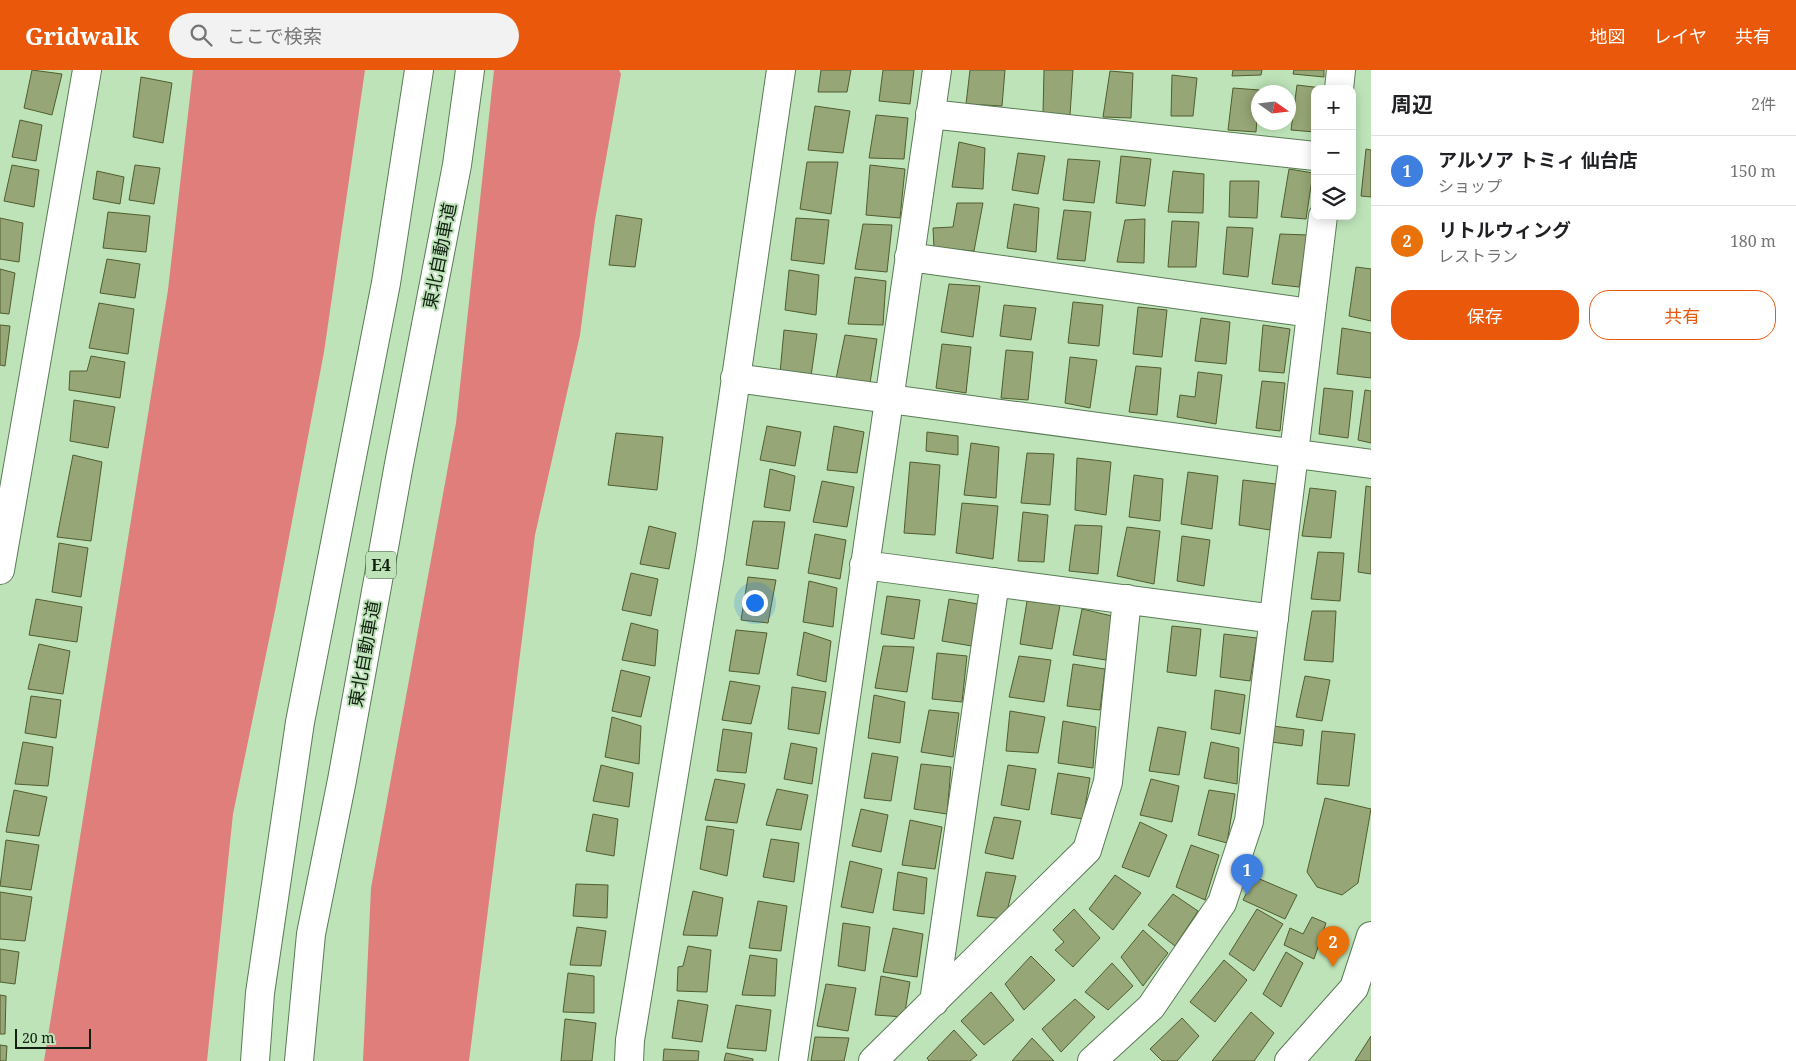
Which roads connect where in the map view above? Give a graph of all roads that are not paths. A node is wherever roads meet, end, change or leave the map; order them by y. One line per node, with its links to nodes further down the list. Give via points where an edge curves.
1 (87, 70): 18 (main road)
2 (420, 70): 24 (main road, via 386,283 300,722 260,993)
3 (470, 70): 25 (main road, 東北自動車道 / E4, via 457,165 311,934)
4 (781, 70): 13 (main road)
5 (937, 70): 8 (main road)
6 (1341, 70): 7 (main road)
7 (1339, 85)
8 (930, 114): 9 (main road); 11 (main road)
9 (1311, 156)
10 (1323, 220): 12 (main road)
11 (909, 257): 12 (main road); 14 (main road)
12 (1311, 313): 15 (main road)
13 (735, 378): 14 (main road); 26 (main road, via 710,556)
14 (888, 398): 15 (main road); 17 (main road)
15 (1294, 454): 16 (main road); 21 (main road)
16 (1371, 464)
17 (864, 565): 19 (main road); 27 (main road)
18 (0, 570)
19 (995, 582): 20 (main road); 23 (main road)
20 (1127, 599): 21 (main road); 23 (main road, via 1108,782 1087,850)
21 (1274, 619): 29 (main road, via 1249,821 1222,903 1151,1007)
22 (1371, 936): 30 (main road, via 1354,988)
23 (934, 1002): 28 (main road)
24 (255, 1061)
25 (299, 1061)
26 (629, 1061)
27 (793, 1061)
28 (873, 1061)
29 (1092, 1061)
30 (1290, 1061)

